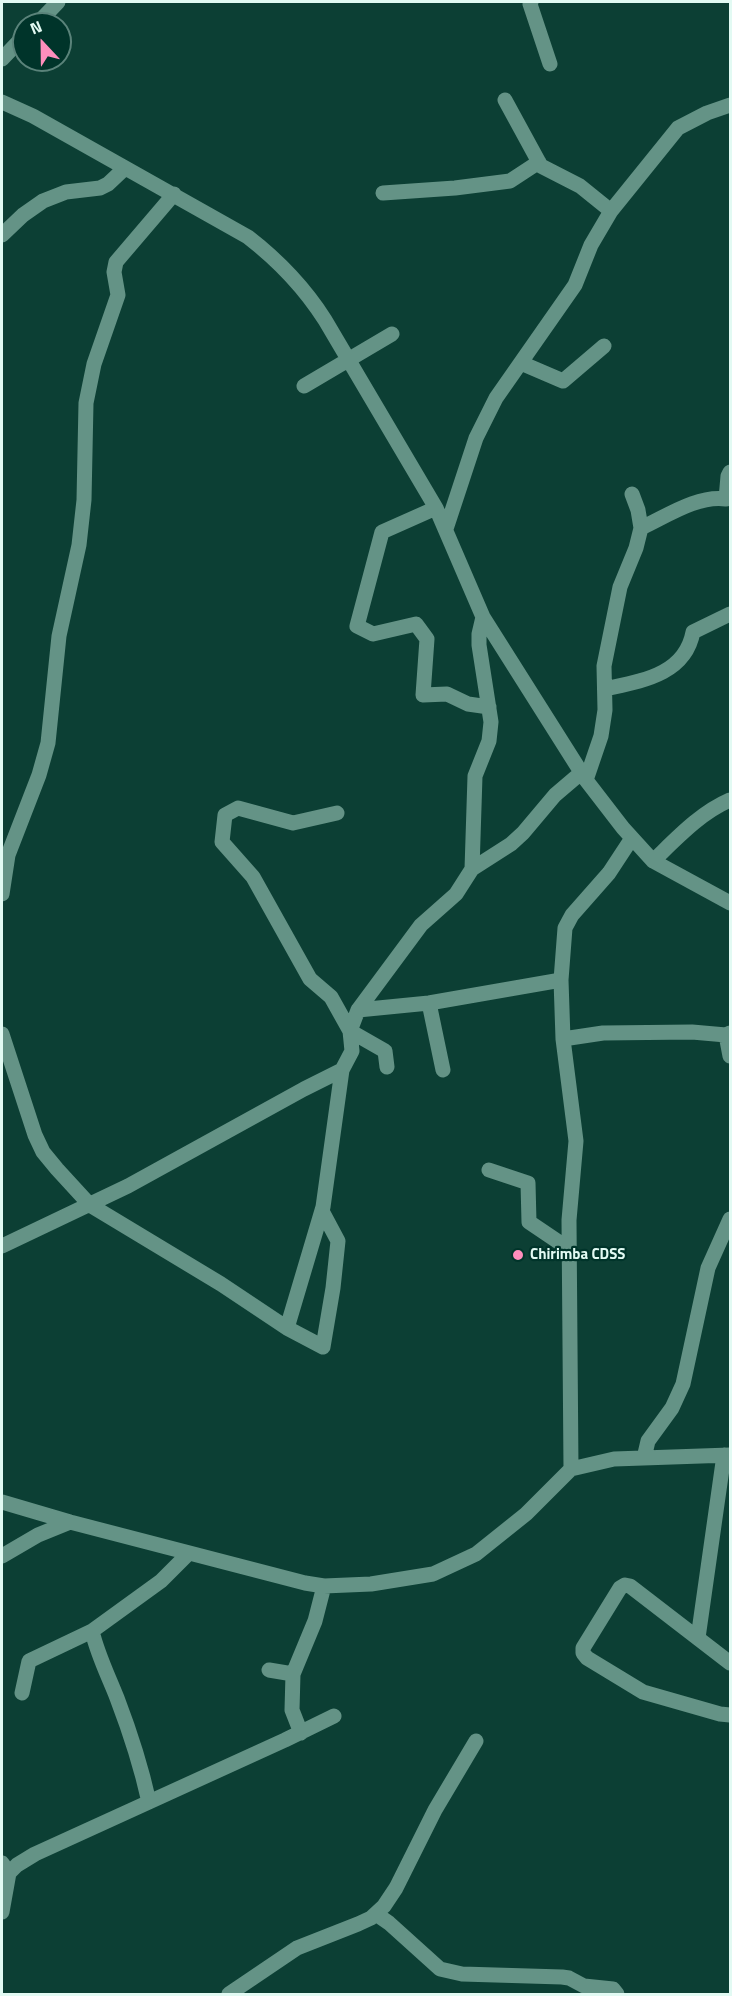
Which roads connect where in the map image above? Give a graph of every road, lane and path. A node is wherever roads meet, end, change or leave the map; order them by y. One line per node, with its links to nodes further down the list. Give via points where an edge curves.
1 (529, 2): 2 (street)
2 (550, 64)
3 (505, 100): 6 (street)
4 (2, 102): 7 (street)
5 (730, 105): 10 (street, via 678,128)
6 (539, 162): 9 (street, via 510,181); 10 (street, via 580,186)
7 (125, 168): 8 (street); 11 (street, via 100,188 66,192 43,201)
8 (174, 194): 14 (street, via 271,254 311,298); 33 (street, via 117,262 114,272 118,296 94,364 86,403 79,545 59,636 48,743 8,855)
9 (384, 194)
10 (611, 211): 15 (street, via 574,285)
11 (2, 235)
12 (392, 334): 14 (street)
13 (604, 346): 15 (street, via 563,381)
14 (348, 361): 16 (street); 20 (street)
15 (521, 363): 22 (street, via 496,398 476,438)
16 (304, 386)
17 (730, 472): 19 (street)
18 (632, 494): 21 (street)
19 (728, 505): 21 (street, via 720,498 696,502)
20 (436, 508): 22 (street); 26 (street, via 382,532 357,626 373,634 416,624 427,639 423,695 447,694 468,704)
21 (641, 528): 25 (street, via 620,587 604,666)
22 (446, 529): 24 (street)
23 (730, 614): 25 (street, via 693,632 691,644 674,666 655,677)
24 (483, 617): 26 (street, via 478,634); 27 (street)
25 (605, 689): 27 (street, via 601,736)
26 (489, 707): 32 (street, via 489,741 475,776)
27 (584, 776): 30 (street); 32 (street, via 555,795 517,839)
28 (730, 800): 31 (street, via 691,825)
29 (337, 813): 38 (street, via 293,823 238,808 225,815 222,842 254,877 310,979 331,997)
30 (632, 838): 31 (street); 35 (street, via 600,885 567,922)
31 (653, 861): 34 (street)
32 (472, 869): 37 (street, via 456,894 421,925)
33 (2, 894)
34 (730, 903)
35 (561, 980): 36 (street); 41 (street)
36 (429, 1003): 37 (street); 45 (street)
37 (358, 1011): 38 (street)
38 (350, 1031): 43 (street, via 385,1051); 44 (street, via 352,1051)
39 (728, 1034): 41 (street, via 603,1033); 42 (street)
40 (2, 1038): 47 (street, via 43,1152)
41 (563, 1039): 51 (street, via 576,1141)
42 (730, 1056)
43 (387, 1067)
44 (342, 1070): 47 (street); 48 (street)
45 (443, 1070)
46 (489, 1170): 51 (street, via 528,1183 529,1222)
47 (90, 1205): 50 (street); 52 (street)
48 (322, 1211): 52 (street); 52 (street, via 338,1240 323,1347)
49 (730, 1219): 54 (street, via 708,1268 683,1384 672,1408 648,1441)
50 (2, 1246)
51 (569, 1249): 55 (street)
52 (286, 1328)
53 (728, 1455): 54 (street); 62 (street)
54 (644, 1458): 55 (street)
55 (571, 1469): 60 (street, via 526,1514 476,1554 433,1574 371,1584)
56 (2, 1502): 57 (street)
57 (70, 1522): 58 (street); 59 (street, via 38,1535)
58 (189, 1553): 60 (street); 61 (street, via 161,1581)
59 (7, 1558)
60 (324, 1586): 65 (street, via 315,1621)
61 (92, 1631): 66 (street, via 29,1661); 71 (street, via 140,1763)
62 (698, 1638): 63 (street); 67 (street, via 625,1585 583,1653 643,1692)
63 (730, 1663)
64 (269, 1670): 65 (street)
65 (292, 1674): 69 (street, via 292,1710)
66 (22, 1693)
67 (730, 1715)
68 (334, 1716): 69 (street)
69 (301, 1732): 71 (street)
70 (476, 1741): 74 (street, via 435,1810 396,1888)
71 (149, 1802): 72 (street)
72 (5, 1868): 73 (street)
73 (2, 1912)
74 (376, 1914): 75 (street, via 297,1948); 76 (street, via 440,1969 462,1974 569,1978 584,1986 614,1989)
75 (229, 1995)
76 (617, 1995)

